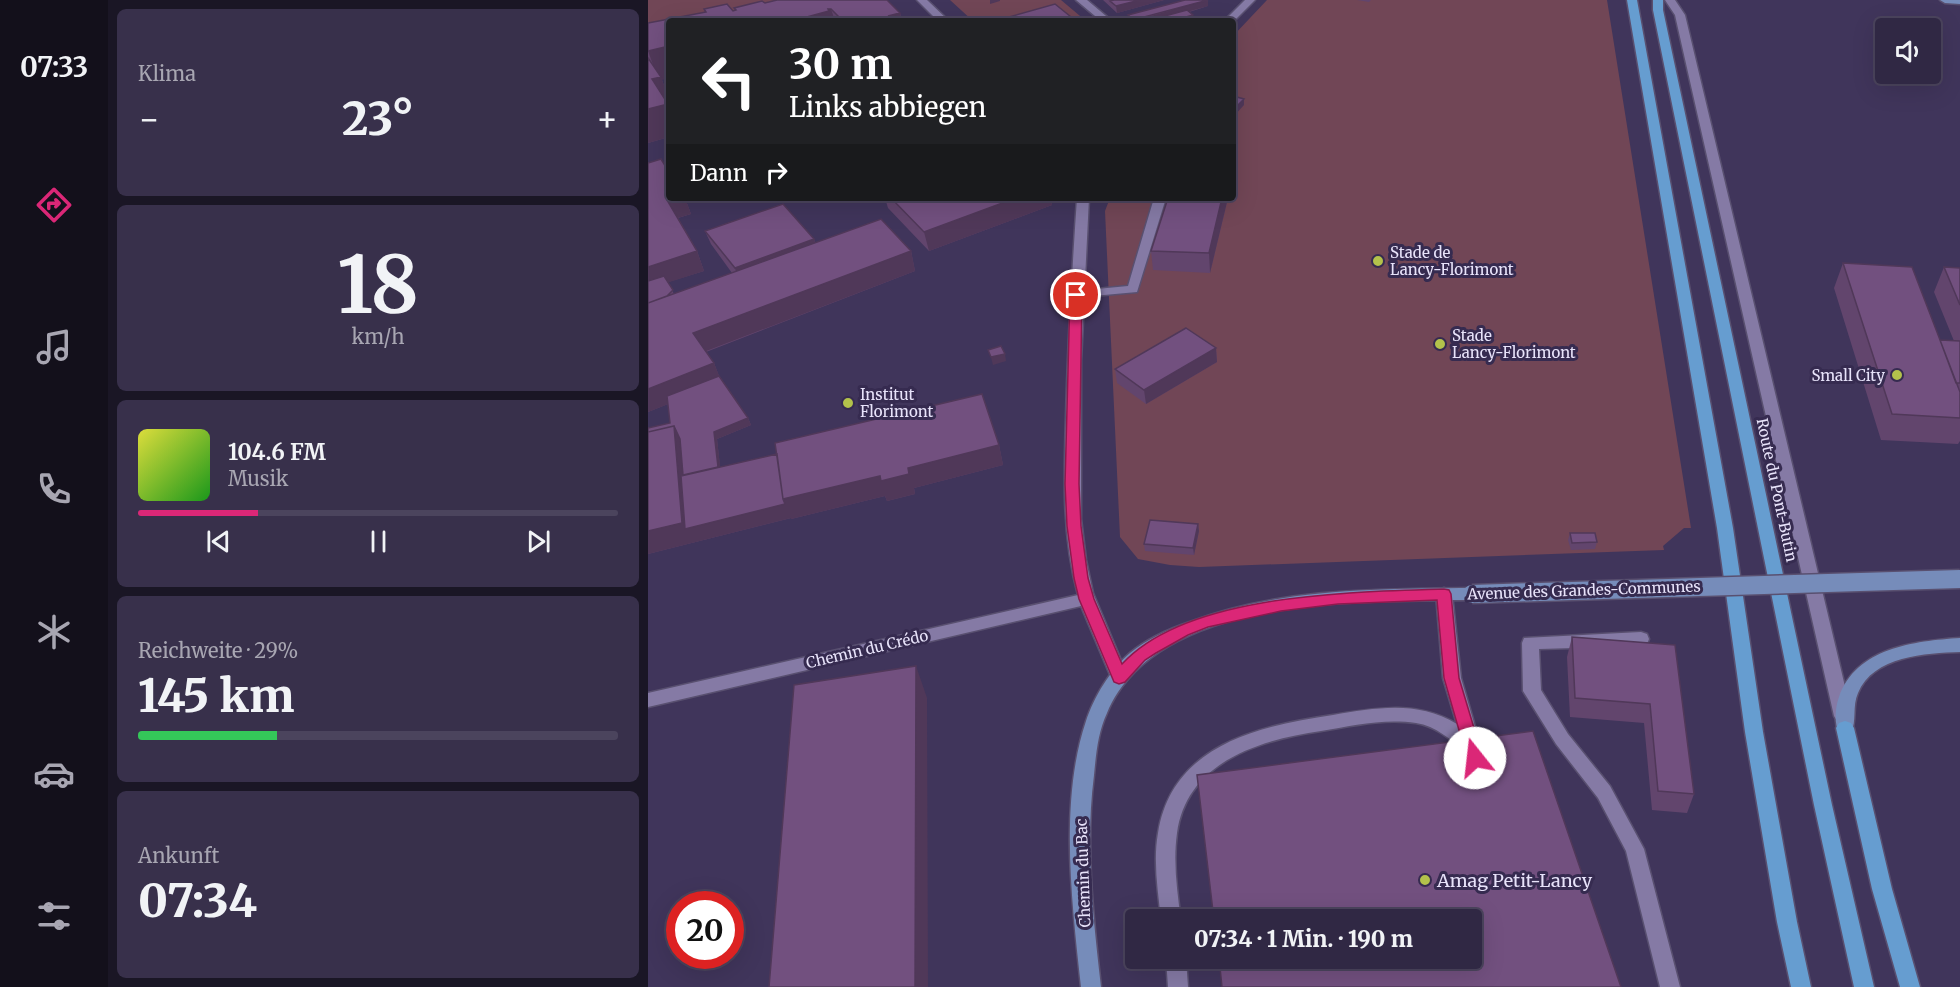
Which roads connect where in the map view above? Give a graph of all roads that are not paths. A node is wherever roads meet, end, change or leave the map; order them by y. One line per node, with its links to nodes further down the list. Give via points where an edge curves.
1 (922, 0): 9 (street)
2 (1081, 0): 10 (street)
3 (1250, 0): 11 (street)
4 (1632, 0): 28 (main road)
5 (1658, 0): 29 (main road, Route du Pont-Butin, via 1781,607)
6 (1670, 0): 22 (street, Route du Pont-Butin, via 1680,15)
7 (1945, 0): 8 (street)
8 (1960, 1)
9 (941, 18)
10 (1103, 18)
11 (1232, 18)
12 (1083, 201): 14 (street)
13 (1159, 201): 14 (street, via 1133,289)
14 (1076, 295): 17 (street, via 1072,484 1074,526)
15 (1960, 579): 16 (street, Avenue des Grandes-Communes, bridge)
16 (1444, 594): 20 (street, Avenue des Grandes-Communes, via 1319,600 1207,622 1182,630 1154,646); 23 (street, via 1452,678 1475,756 1438,722 1404,714 1280,729 1229,748 1194,777 1174,806 1166,857)
17 (1087, 599): 20 (street); 21 (street, Chemin du Crédo)
18 (1641, 639): 27 (street, via 1530,643 1532,691 1562,739 1604,792 1635,849)
19 (1960, 645): 22 (street, via 1893,655 1872,665 1854,681 1845,704)
20 (1119, 677): 25 (street, Chemin du Bac, via 1093,728 1081,796 1080,881)
21 (648, 700)
22 (1845, 728): 30 (main road, via 1882,889)
23 (1171, 909)
24 (1177, 969): 26 (street)
25 (1091, 987)
26 (1178, 987)
27 (1670, 987)
28 (1801, 987)
29 (1864, 987)
30 (1910, 987)

